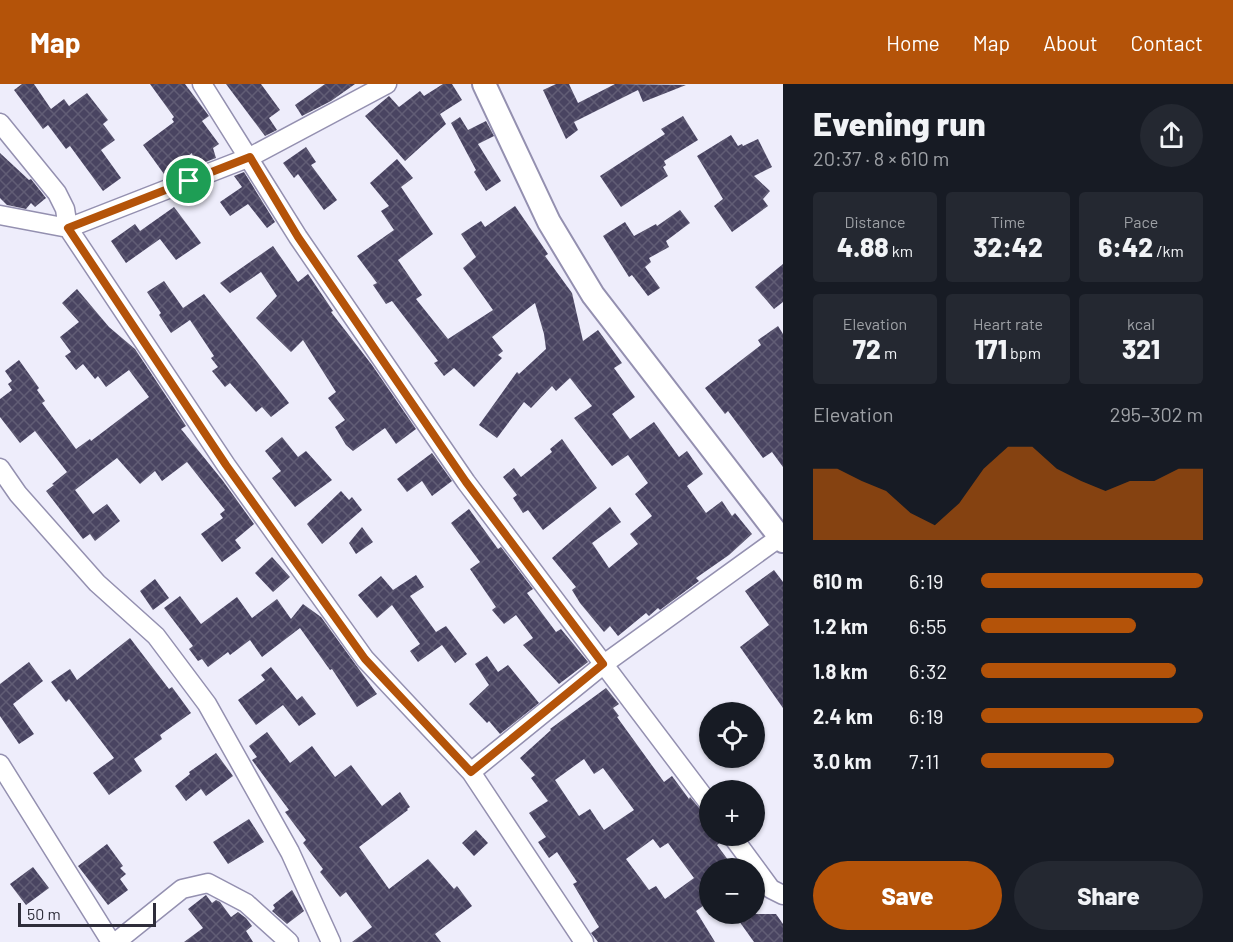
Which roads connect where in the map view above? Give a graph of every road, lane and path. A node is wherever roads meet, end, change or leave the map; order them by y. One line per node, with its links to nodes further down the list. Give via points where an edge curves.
1 (202, 84): 5 (street)
2 (389, 84): 5 (street)
3 (484, 84): 9 (main road, via 549,222 593,295)
4 (0, 123): 7 (street, via 57,193)
5 (250, 157): 7 (street); 10 (street, via 298,237 466,482)
6 (0, 215): 7 (street)
7 (68, 228): 12 (street, via 226,465 365,659)
8 (0, 468): 19 (street, via 18,494 97,583 156,636 207,704 290,852)
9 (782, 539): 10 (street)
10 (603, 664): 12 (street); 13 (street)
11 (0, 764): 16 (street)
12 (471, 772): 20 (street)
13 (699, 791)
14 (739, 846): 15 (street, via 771,889)
15 (783, 895)
16 (111, 942)
17 (116, 942): 18 (street, via 182,890 208,883 246,903)
18 (289, 942)
19 (331, 942)
20 (584, 942)

